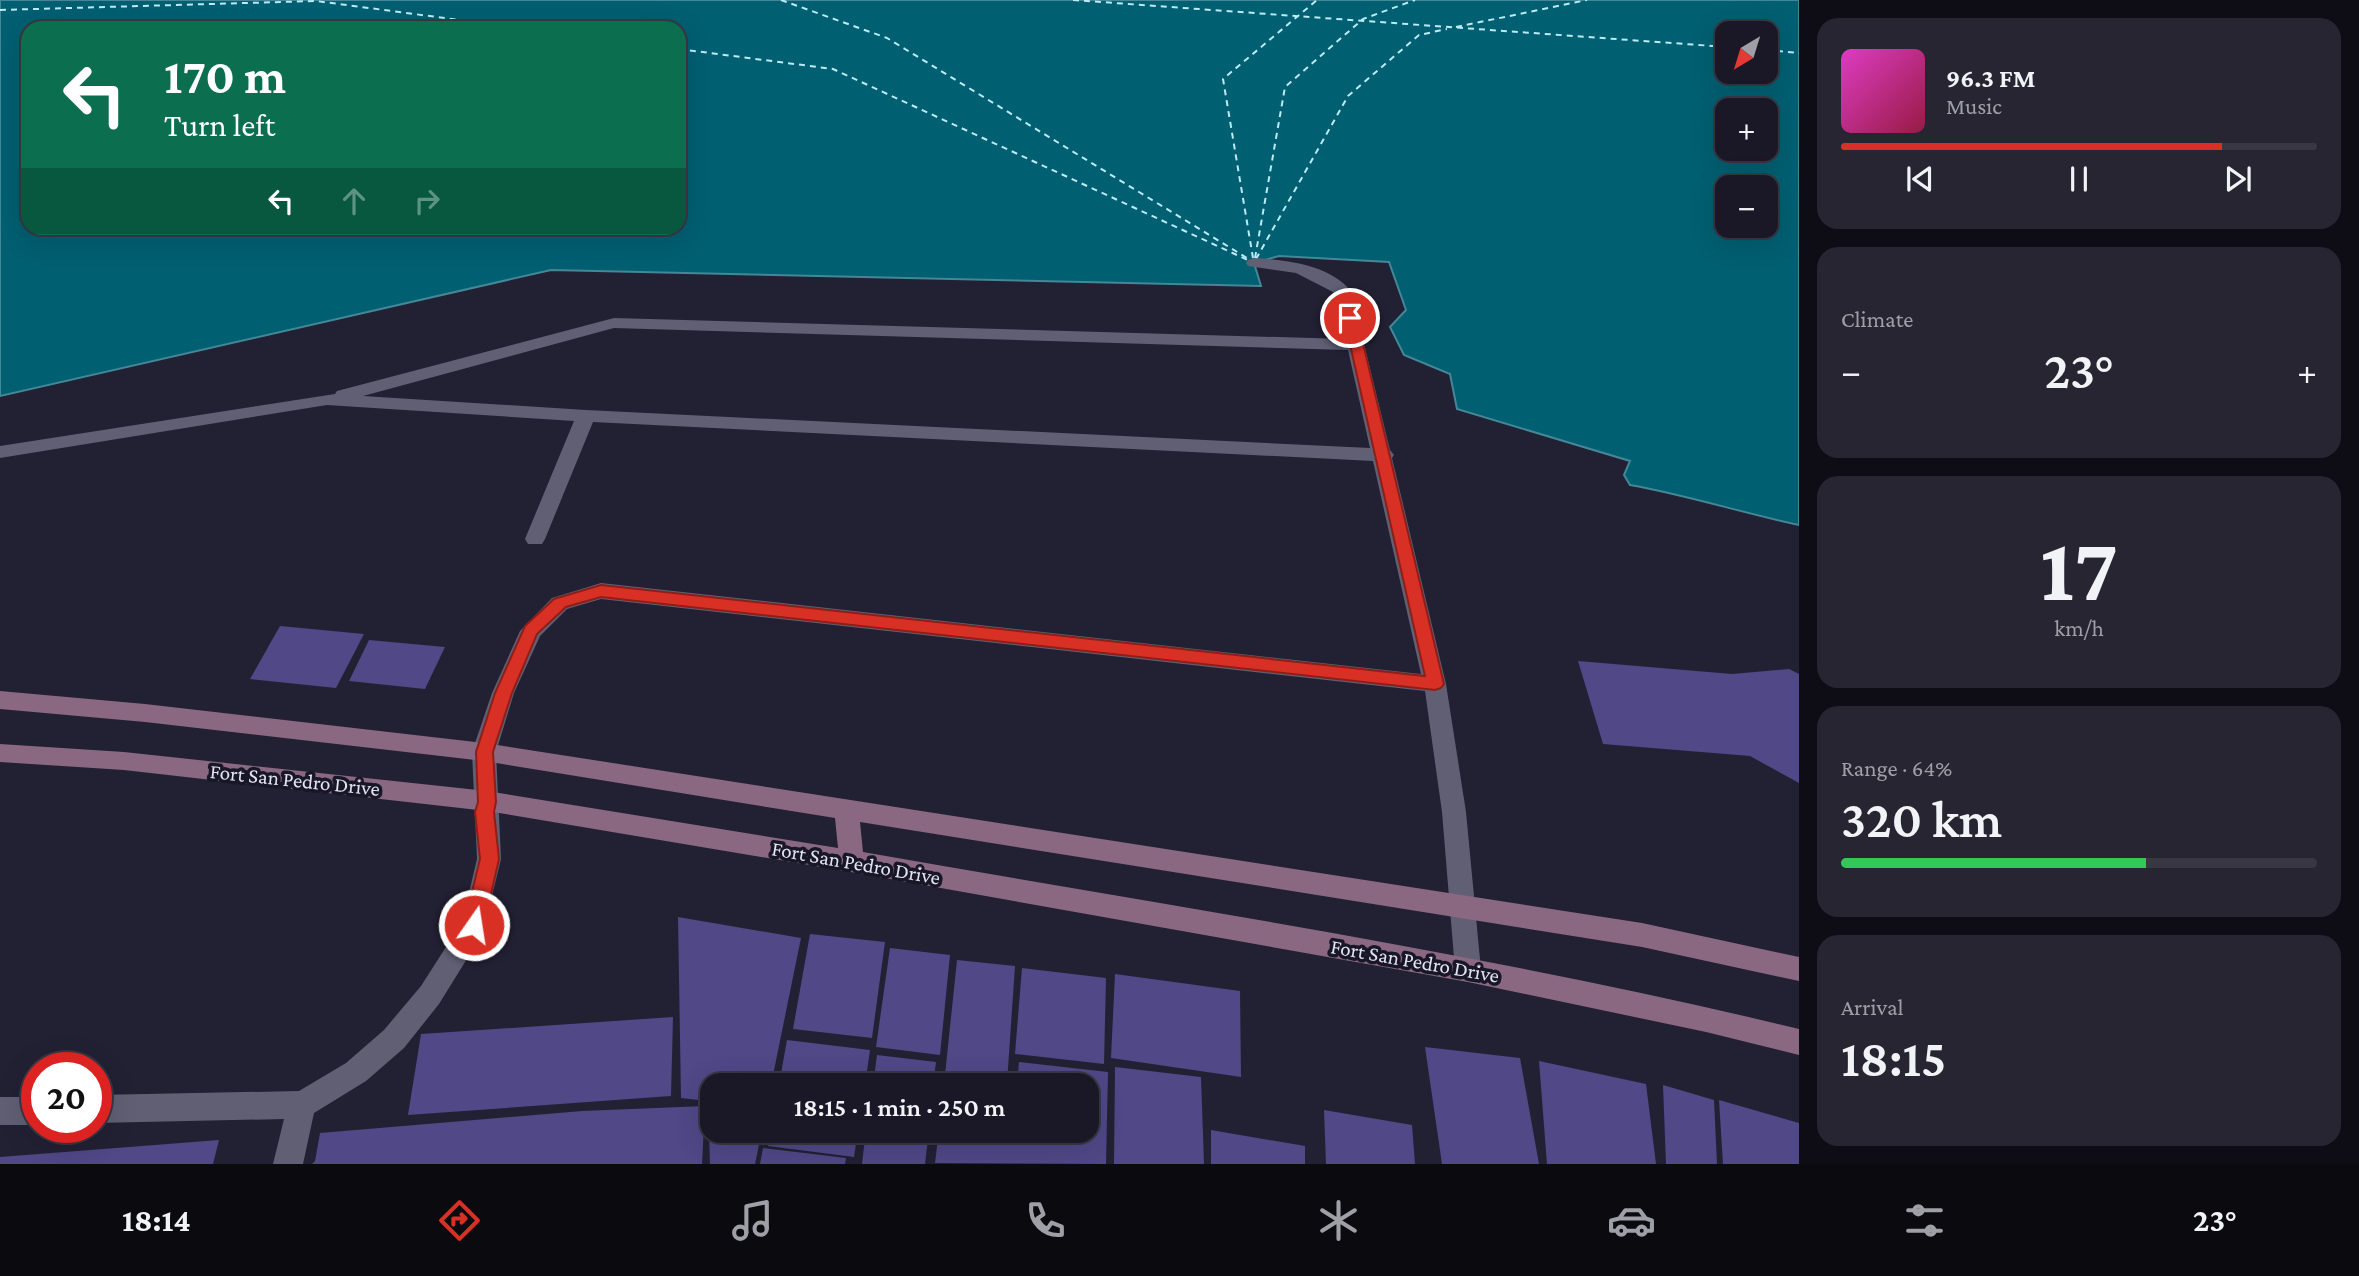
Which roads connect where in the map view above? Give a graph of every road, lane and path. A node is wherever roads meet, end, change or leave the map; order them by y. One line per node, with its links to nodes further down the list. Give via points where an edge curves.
1 (1254, 262): 2 (lane, via 1318,272 1343,291)
2 (1357, 345): 3 (lane, via 614,323); 6 (lane)
3 (327, 400): 4 (lane); 5 (lane)
4 (586, 416): 6 (lane); 7 (lane)
5 (0, 452)
6 (1384, 455): 8 (lane)
7 (535, 539)
8 (1435, 684): 10 (lane, via 601,591 560,603 531,631 503,693); 15 (lane)
9 (0, 700): 10 (main road)
10 (484, 752): 12 (lane); 13 (main road)
11 (0, 753): 12 (main road, Fort San Pedro Drive, via 124,761)
12 (487, 802): 14 (main road, Fort San Pedro Drive); 19 (lane, via 489,859 474,925 430,995 394,1039 356,1072)
13 (847, 809): 14 (main road); 15 (main road)
14 (851, 861): 16 (main road, Fort San Pedro Drive)
15 (1464, 906): 16 (lane); 17 (main road, via 1642,936)
16 (1468, 970): 18 (main road, Fort San Pedro Drive)
17 (1799, 970)
18 (1799, 1042)
19 (302, 1105): 20 (lane); 23 (lane)
20 (112, 1109)
21 (0, 1111): 22 (lane)
22 (21, 1111)
23 (288, 1164)

